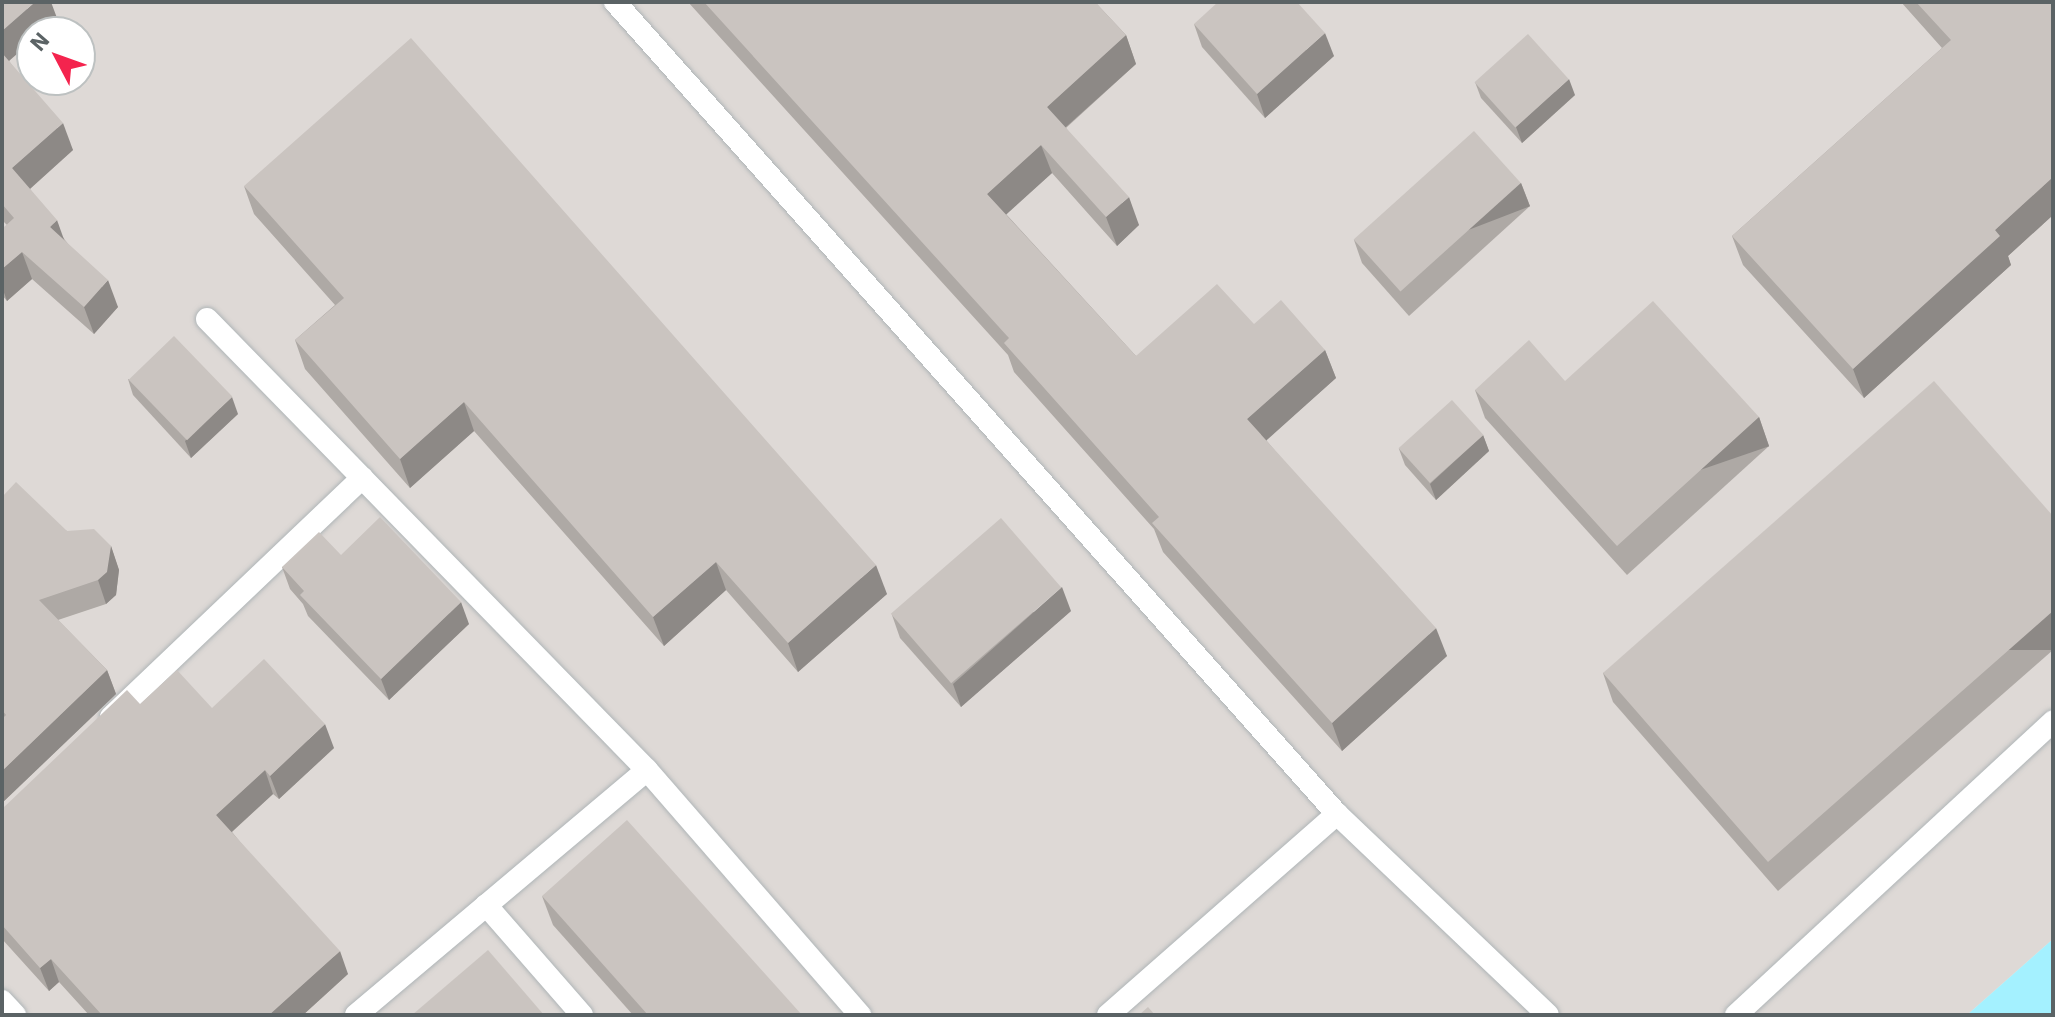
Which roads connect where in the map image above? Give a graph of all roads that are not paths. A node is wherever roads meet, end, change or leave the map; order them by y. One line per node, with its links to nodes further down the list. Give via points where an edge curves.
1 (615, 2): 7 (lane)
2 (207, 319): 3 (lane)
3 (362, 478): 5 (lane); 6 (lane)
4 (2053, 721): 16 (lane)
5 (92, 736)
6 (647, 770): 8 (lane); 13 (lane)
7 (1337, 814): 14 (lane); 15 (lane)
8 (486, 905): 11 (lane); 12 (lane)
9 (2, 1001): 10 (lane)
10 (15, 1015)
11 (356, 1015)
12 (582, 1015)
13 (860, 1015)
14 (1108, 1015)
15 (1548, 1015)
16 (1736, 1015)

